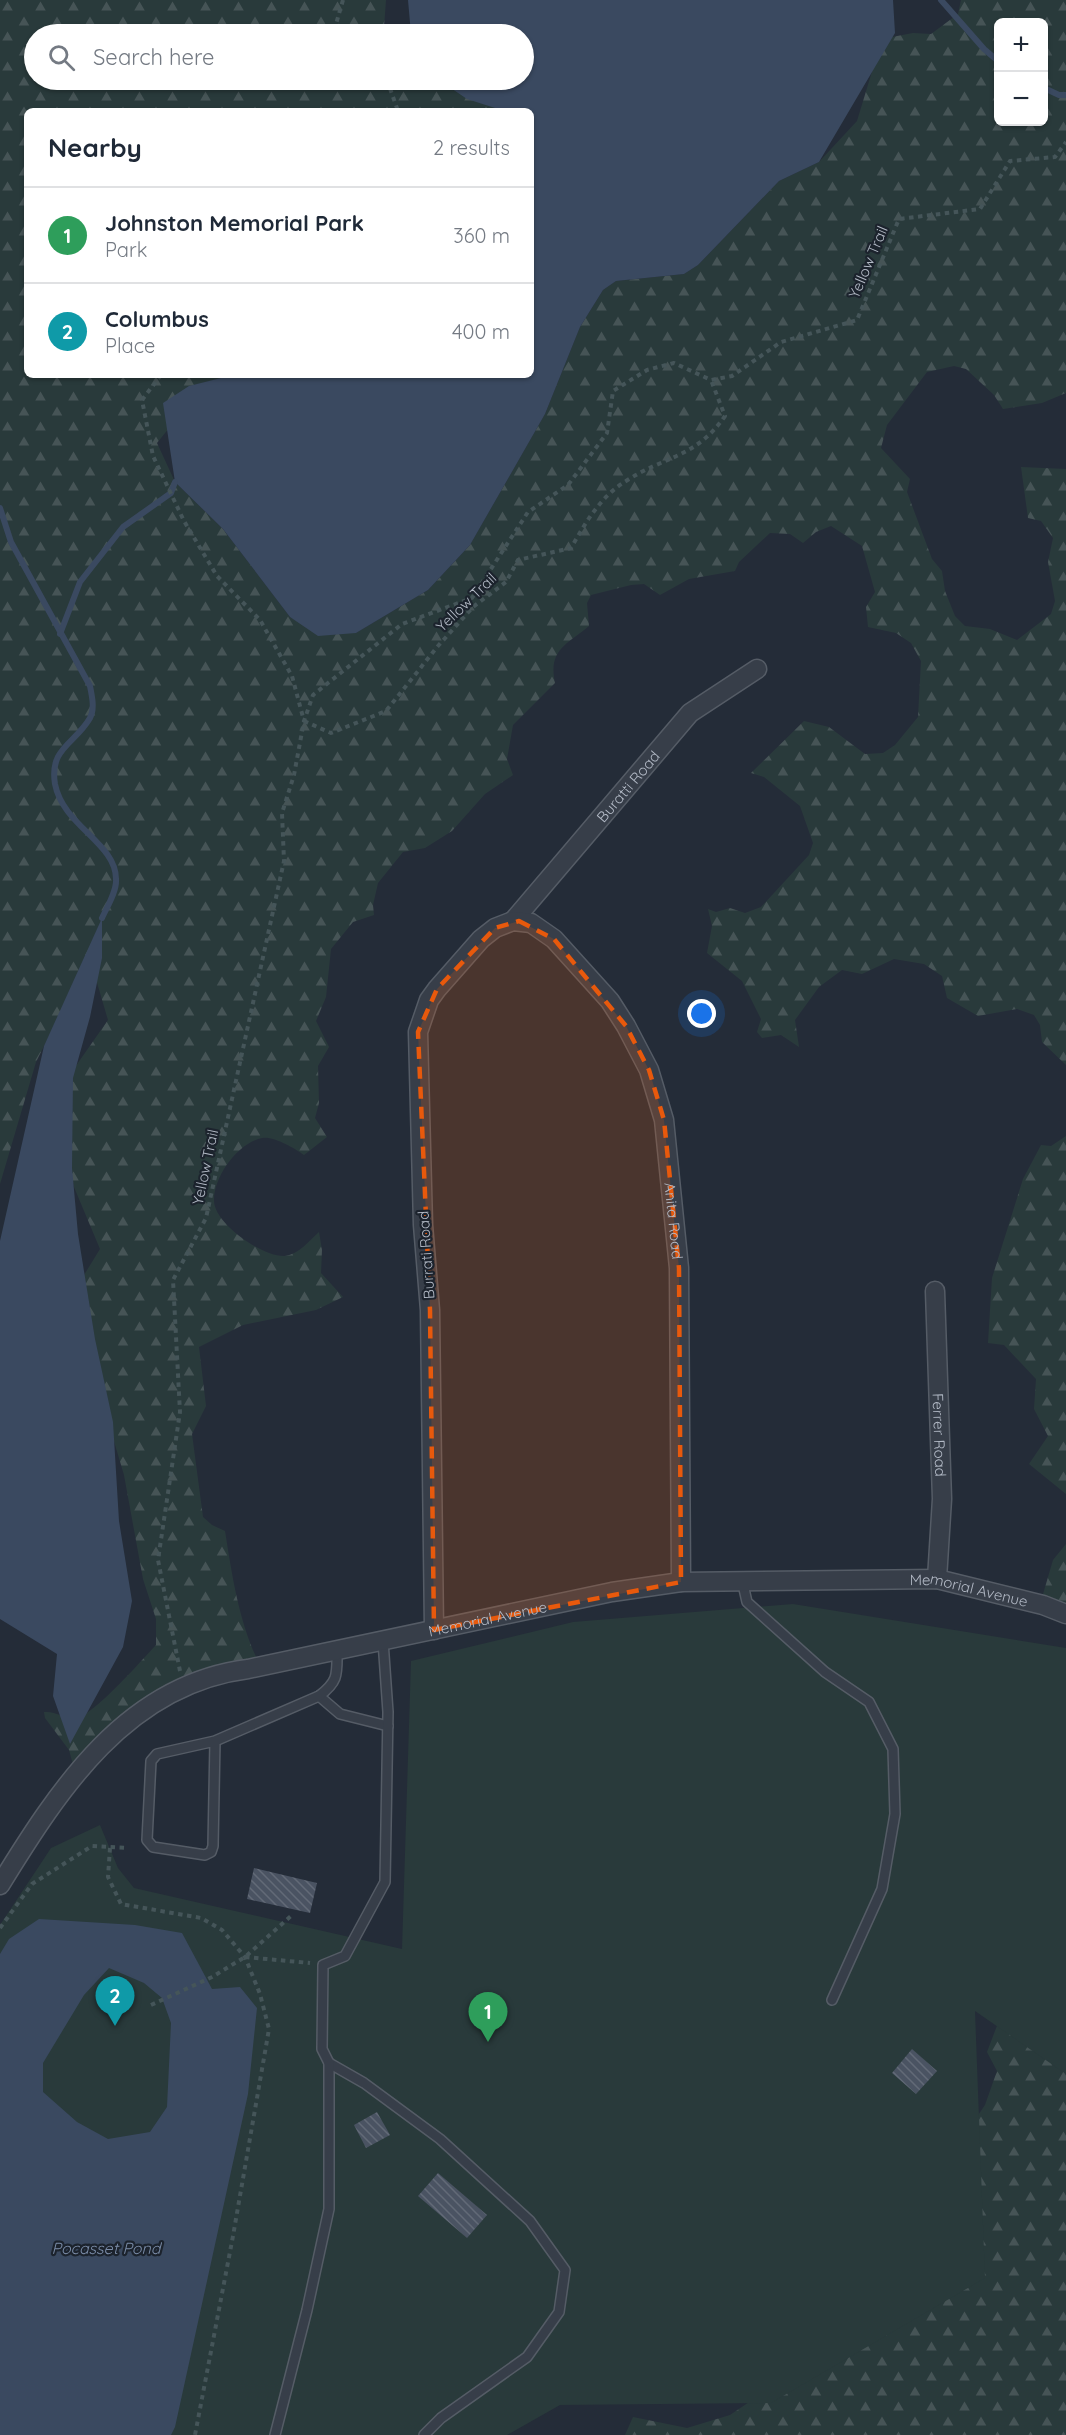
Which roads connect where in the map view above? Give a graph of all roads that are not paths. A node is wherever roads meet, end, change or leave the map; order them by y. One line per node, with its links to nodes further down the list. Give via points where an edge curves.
1 (758, 669): 2 (street, Buratti Road, via 690,713)
2 (513, 921): 6 (street, Anita Road, via 531,924 555,939 610,1001 649,1070 664,1120 680,1268); 8 (street, Burrati Road, via 482,939 437,989 418,1032 423,1225 430,1310)
3 (935, 1291): 4 (street, Ferrer Road, via 942,1499)
4 (937, 1579): 5 (street, Memorial Avenue); 7 (street, Memorial Avenue)
5 (742, 1580): 6 (street, Memorial Avenue); 15 (lane, via 747,1602 825,1672 869,1702 893,1749 895,1814 882,1889)
6 (681, 1582): 8 (street, Memorial Avenue, via 612,1592)
7 (1066, 1614)
8 (434, 1630): 9 (street, Memorial Avenue)
9 (383, 1641): 10 (street, Memorial Avenue); 12 (lane)
10 (337, 1650): 11 (lane, via 337,1677); 14 (street, Memorial Avenue, via 225,1672 184,1687 138,1712 70,1781)
11 (319, 1696): 12 (lane, via 340,1714); 13 (lane)
12 (388, 1726): 16 (lane, via 385,1882 345,1956 323,1965 322,2049)
13 (215, 1740): 13 (lane, via 157,1754 151,1761 147,1840 153,1847 205,1855 211,1852)
14 (0, 1885)
15 (832, 2000)
16 (329, 2063): 17 (lane, via 329,2209); 18 (lane, via 364,2083 440,2139 530,2221 565,2270 559,2312 527,2357 441,2418)
17 (275, 2435)
18 (424, 2435)

